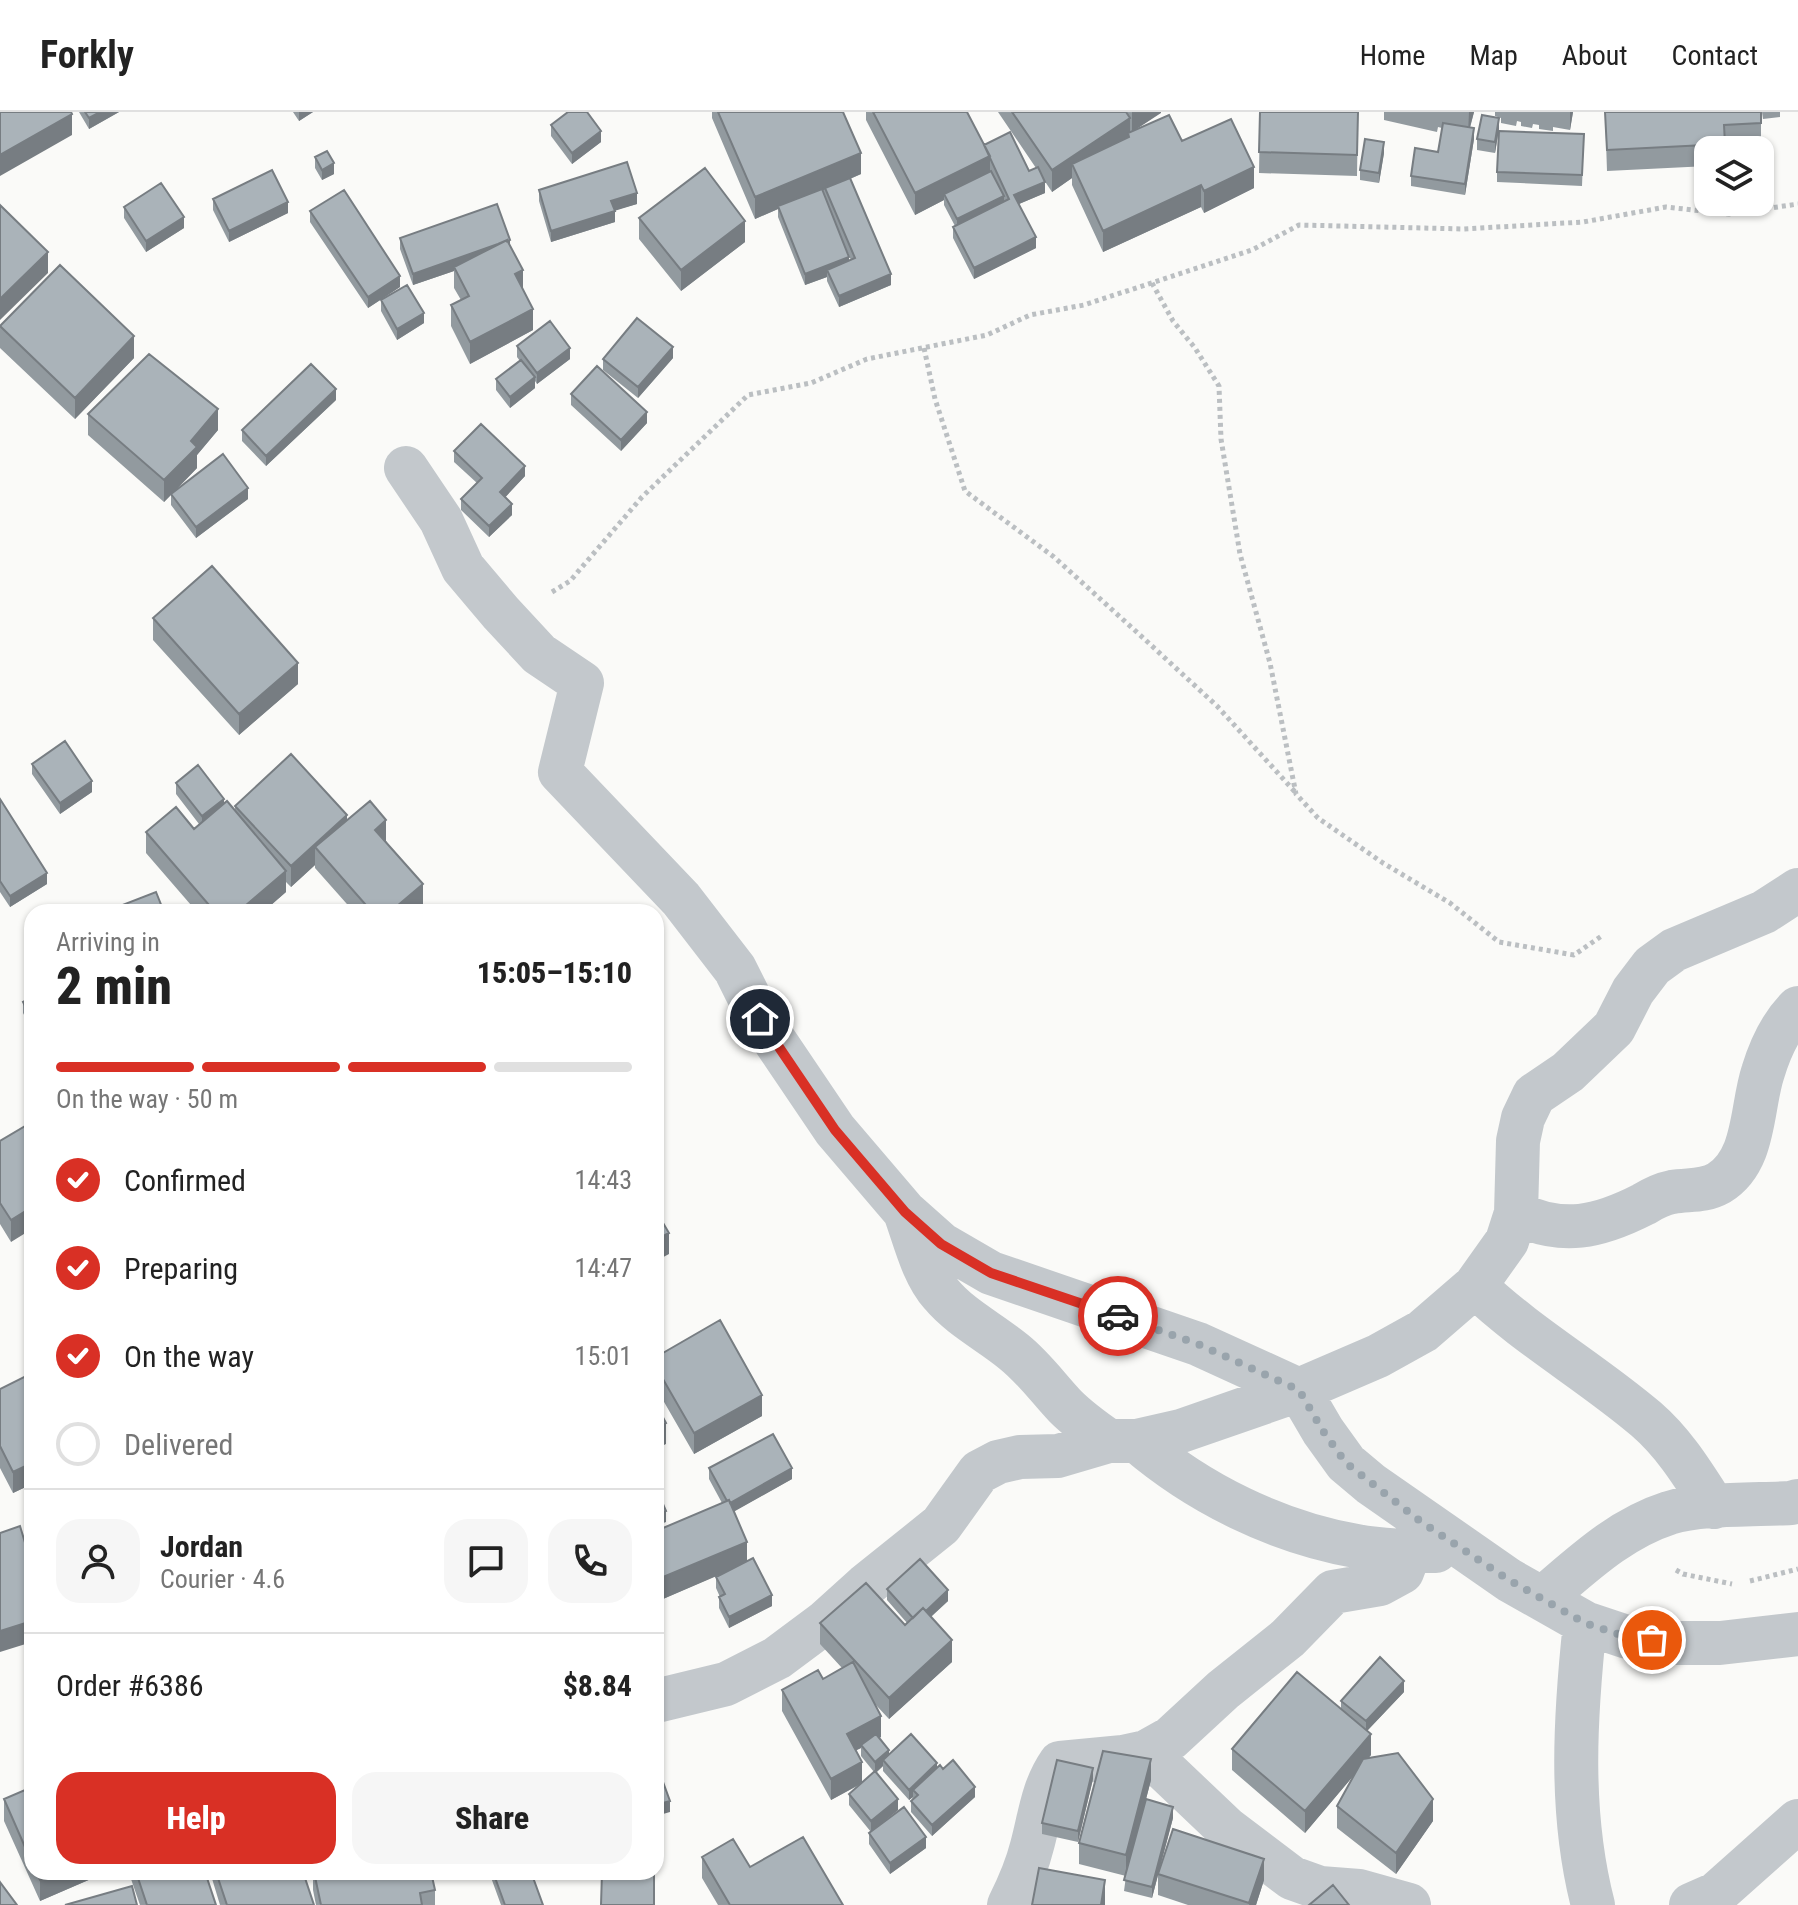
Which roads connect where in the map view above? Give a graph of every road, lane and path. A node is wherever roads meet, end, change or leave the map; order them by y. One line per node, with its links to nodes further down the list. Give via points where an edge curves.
1 (1798, 204): 2 (path, via 1729,214 1666,207 1583,222 1464,229 1299,225 1252,250)
2 (1152, 283): 3 (path, via 1084,305 1030,315 987,335); 6 (path, via 1219,386 1221,439 1240,554 1270,663)
3 (924, 348): 5 (path, via 867,359 811,383 748,395 642,497 570,581 540,598); 6 (path, via 965,491 1054,557 1140,635 1217,706)
4 (406, 468): 5 (street, via 441,520 463,568)
5 (515, 629): 10 (street, via 539,654 582,683 560,772 681,899 735,969 760,1019 835,1130)
6 (1296, 794): 8 (path, via 1318,818 1450,903 1499,942 1574,955)
7 (1798, 890): 11 (street, via 1764,912 1674,950 1652,966 1614,1028 1568,1072 1534,1095 1518,1141)
8 (1612, 929)
9 (1798, 1008): 11 (street, via 1786,1020 1762,1073 1746,1146 1722,1181 1704,1190 1670,1192 1587,1226 1558,1228)
10 (905, 1212): 13 (street, via 941,1244 991,1273 1198,1344); 14 (street, via 939,1293 1022,1358 1085,1425)
11 (1516, 1213): 12 (street, via 1507,1241)
12 (1475, 1286): 13 (street, via 1423,1331); 16 (street, via 1504,1314 1647,1420 1688,1465)
13 (1299, 1390): 14 (street, via 1181,1431); 19 (street, via 1346,1463)
14 (1123, 1441): 18 (street, via 1245,1511 1304,1534 1358,1547); 24 (street, via 1058,1456 1020,1457 979,1472 941,1525 777,1658 726,1684)
15 (1798, 1501): 16 (street)
16 (1714, 1507): 17 (street, via 1672,1512)
17 (1633, 1528): 20 (path, via 1665,1564 1683,1574 1730,1584); 21 (street)
18 (1410, 1551): 19 (street); 25 (street, via 1402,1572 1380,1584 1333,1592 1288,1638 1171,1738)
19 (1467, 1552): 21 (street)
20 (1798, 1569)
21 (1543, 1598): 22 (street)
22 (1585, 1623): 23 (street, via 1627,1637 1676,1643); 29 (street, via 1576,1707 1577,1787 1583,1866)
23 (1798, 1634)
24 (664, 1699)
25 (1146, 1752): 27 (street, via 1060,1763 1046,1790 1032,1848); 28 (street, via 1226,1828 1292,1878)
26 (1798, 1821): 30 (street, via 1716,1894)
27 (1009, 1905)
28 (1409, 1905)
29 (1593, 1905)
30 (1691, 1905)

